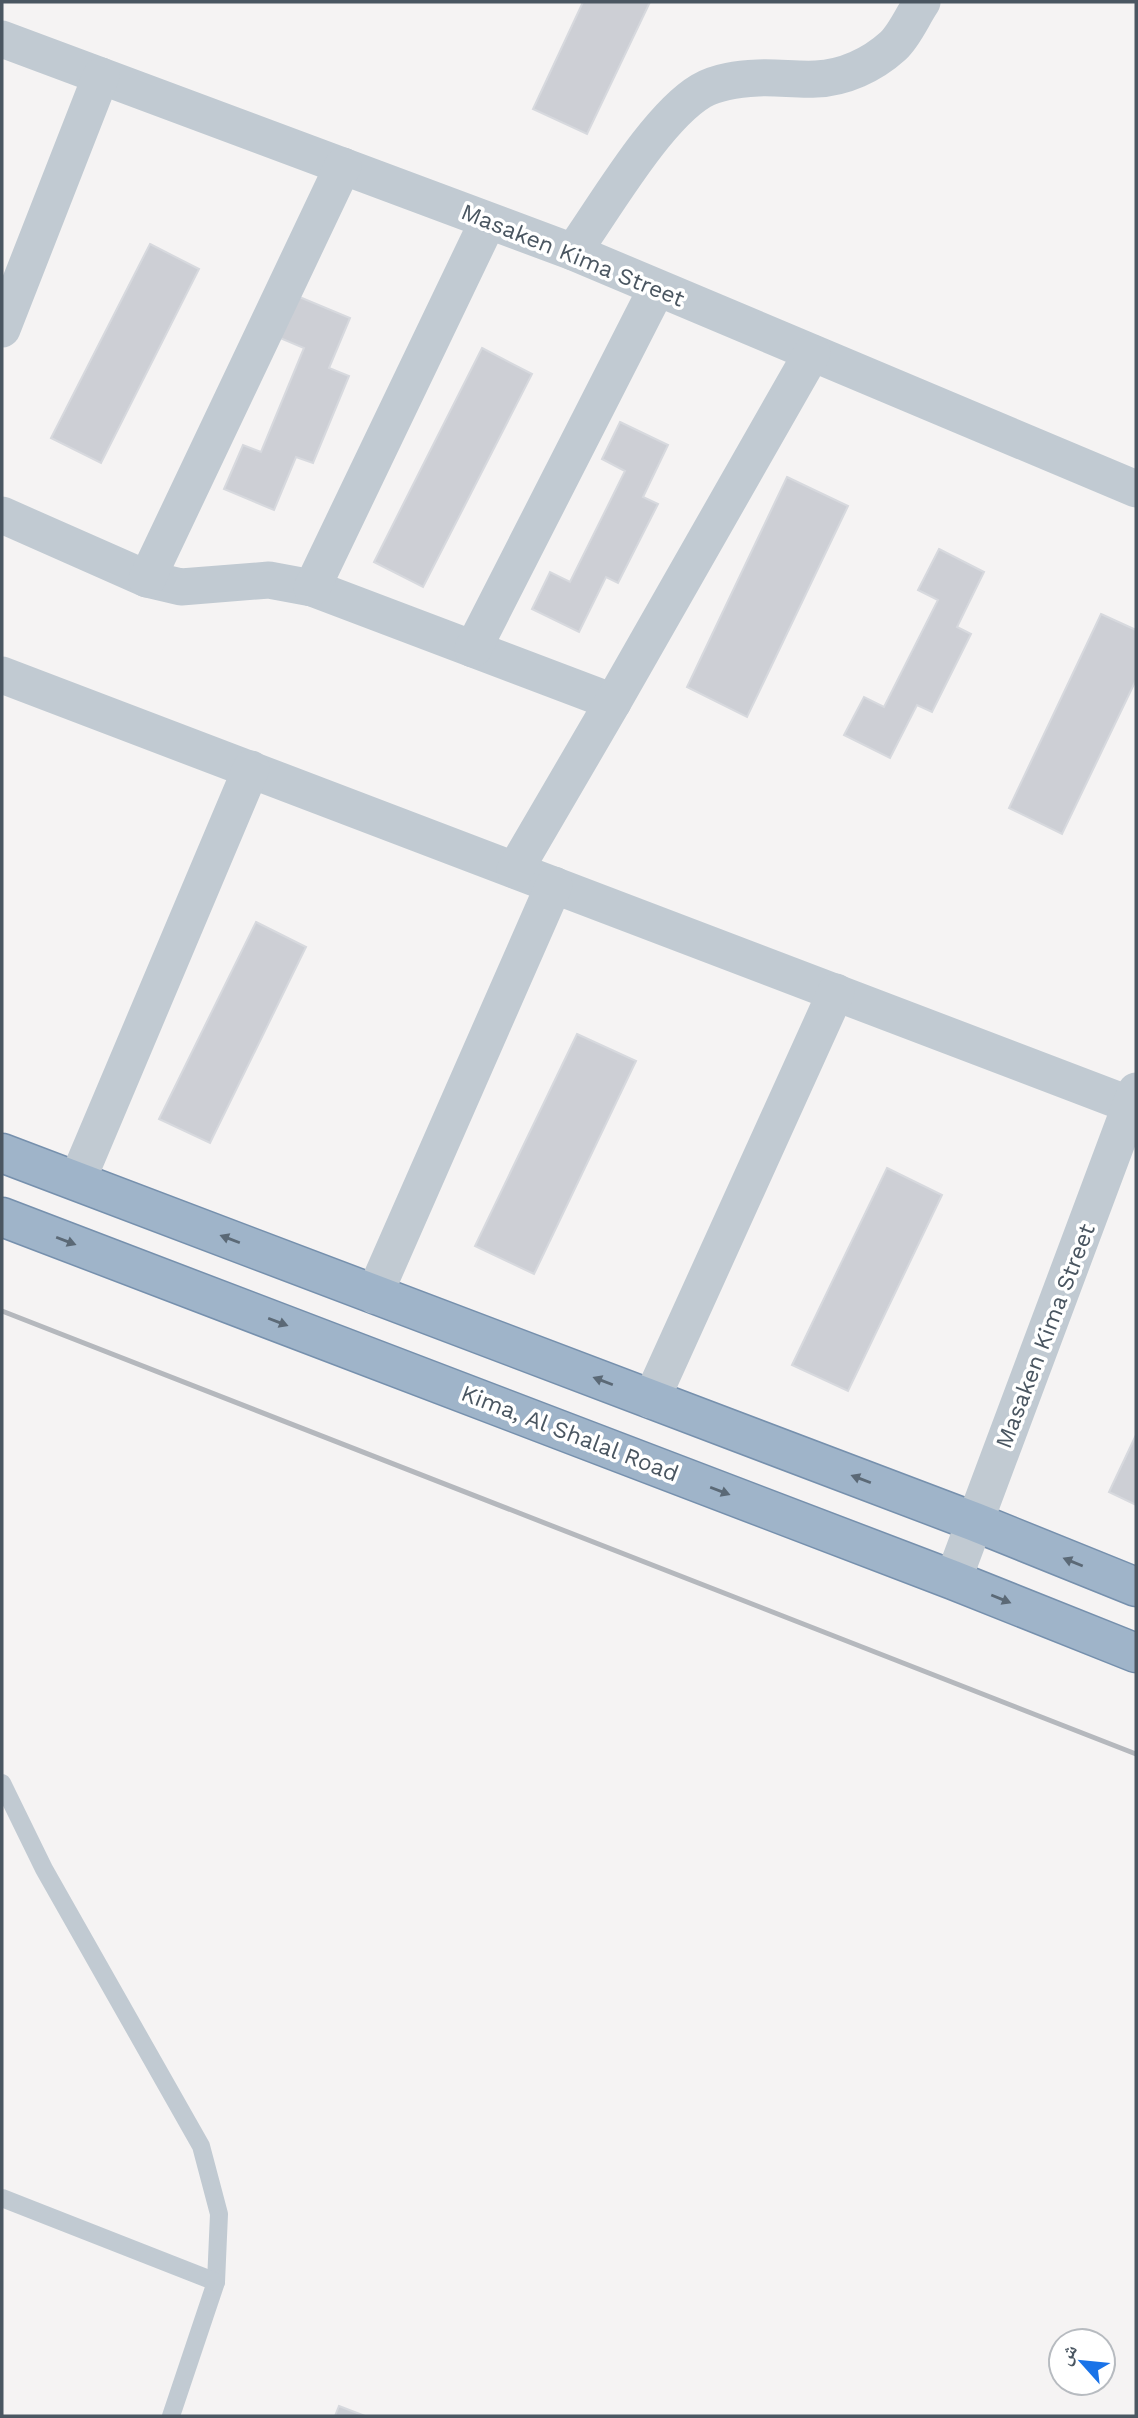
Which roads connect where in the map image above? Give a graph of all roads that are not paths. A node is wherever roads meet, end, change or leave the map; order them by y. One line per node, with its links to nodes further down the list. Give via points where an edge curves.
1 (922, 2): 6 (street, via 894,45 860,69 817,79 734,79 704,89 685,102 642,153)
2 (2, 39): 3 (street, Masaken Kima Street)
3 (101, 76): 4 (street, Masaken Kima Street); 8 (street)
4 (343, 166): 5 (street, Masaken Kima Street); 12 (street)
5 (488, 221): 6 (street, Masaken Kima Street); 13 (street)
6 (573, 252): 7 (street, Masaken Kima Street)
7 (657, 288): 9 (street, Masaken Kima Street); 14 (street)
8 (2, 329)
9 (812, 352): 10 (street, Masaken Kima Street); 16 (street)
10 (1136, 489)
11 (2, 515): 12 (street)
12 (147, 579): 13 (street, via 181,587 269,580)
13 (312, 588): 14 (street)
14 (473, 649): 16 (street)
15 (2, 675): 17 (street)
16 (613, 702): 18 (street)
17 (251, 769): 18 (street); 23 (street)
18 (514, 870): 19 (street)
19 (554, 885): 20 (street); 25 (street)
20 (835, 992): 21 (street); 26 (street)
21 (1135, 1101): 27 (street, Masaken Kima Street)
22 (2, 1153): 23 (highway)
23 (77, 1181): 25 (highway, one-way to 23)
24 (2, 1217): 28 (highway, Kima, Al Shalal Road, one-way to 28)
25 (374, 1294): 26 (highway, one-way to 25)
26 (651, 1399): 27 (highway, one-way to 26)
27 (975, 1522): 28 (street, Masaken Kima Street); 29 (highway, one-way to 27)
28 (953, 1580): 30 (highway, Kima, Al Shalal Road, one-way to 30)
29 (1136, 1587)
30 (1136, 1653)
31 (2, 1783): 33 (lane, via 44,1868 201,2146 219,2214)
32 (2, 2198): 33 (lane)
33 (216, 2282): 34 (lane)
34 (171, 2416)

